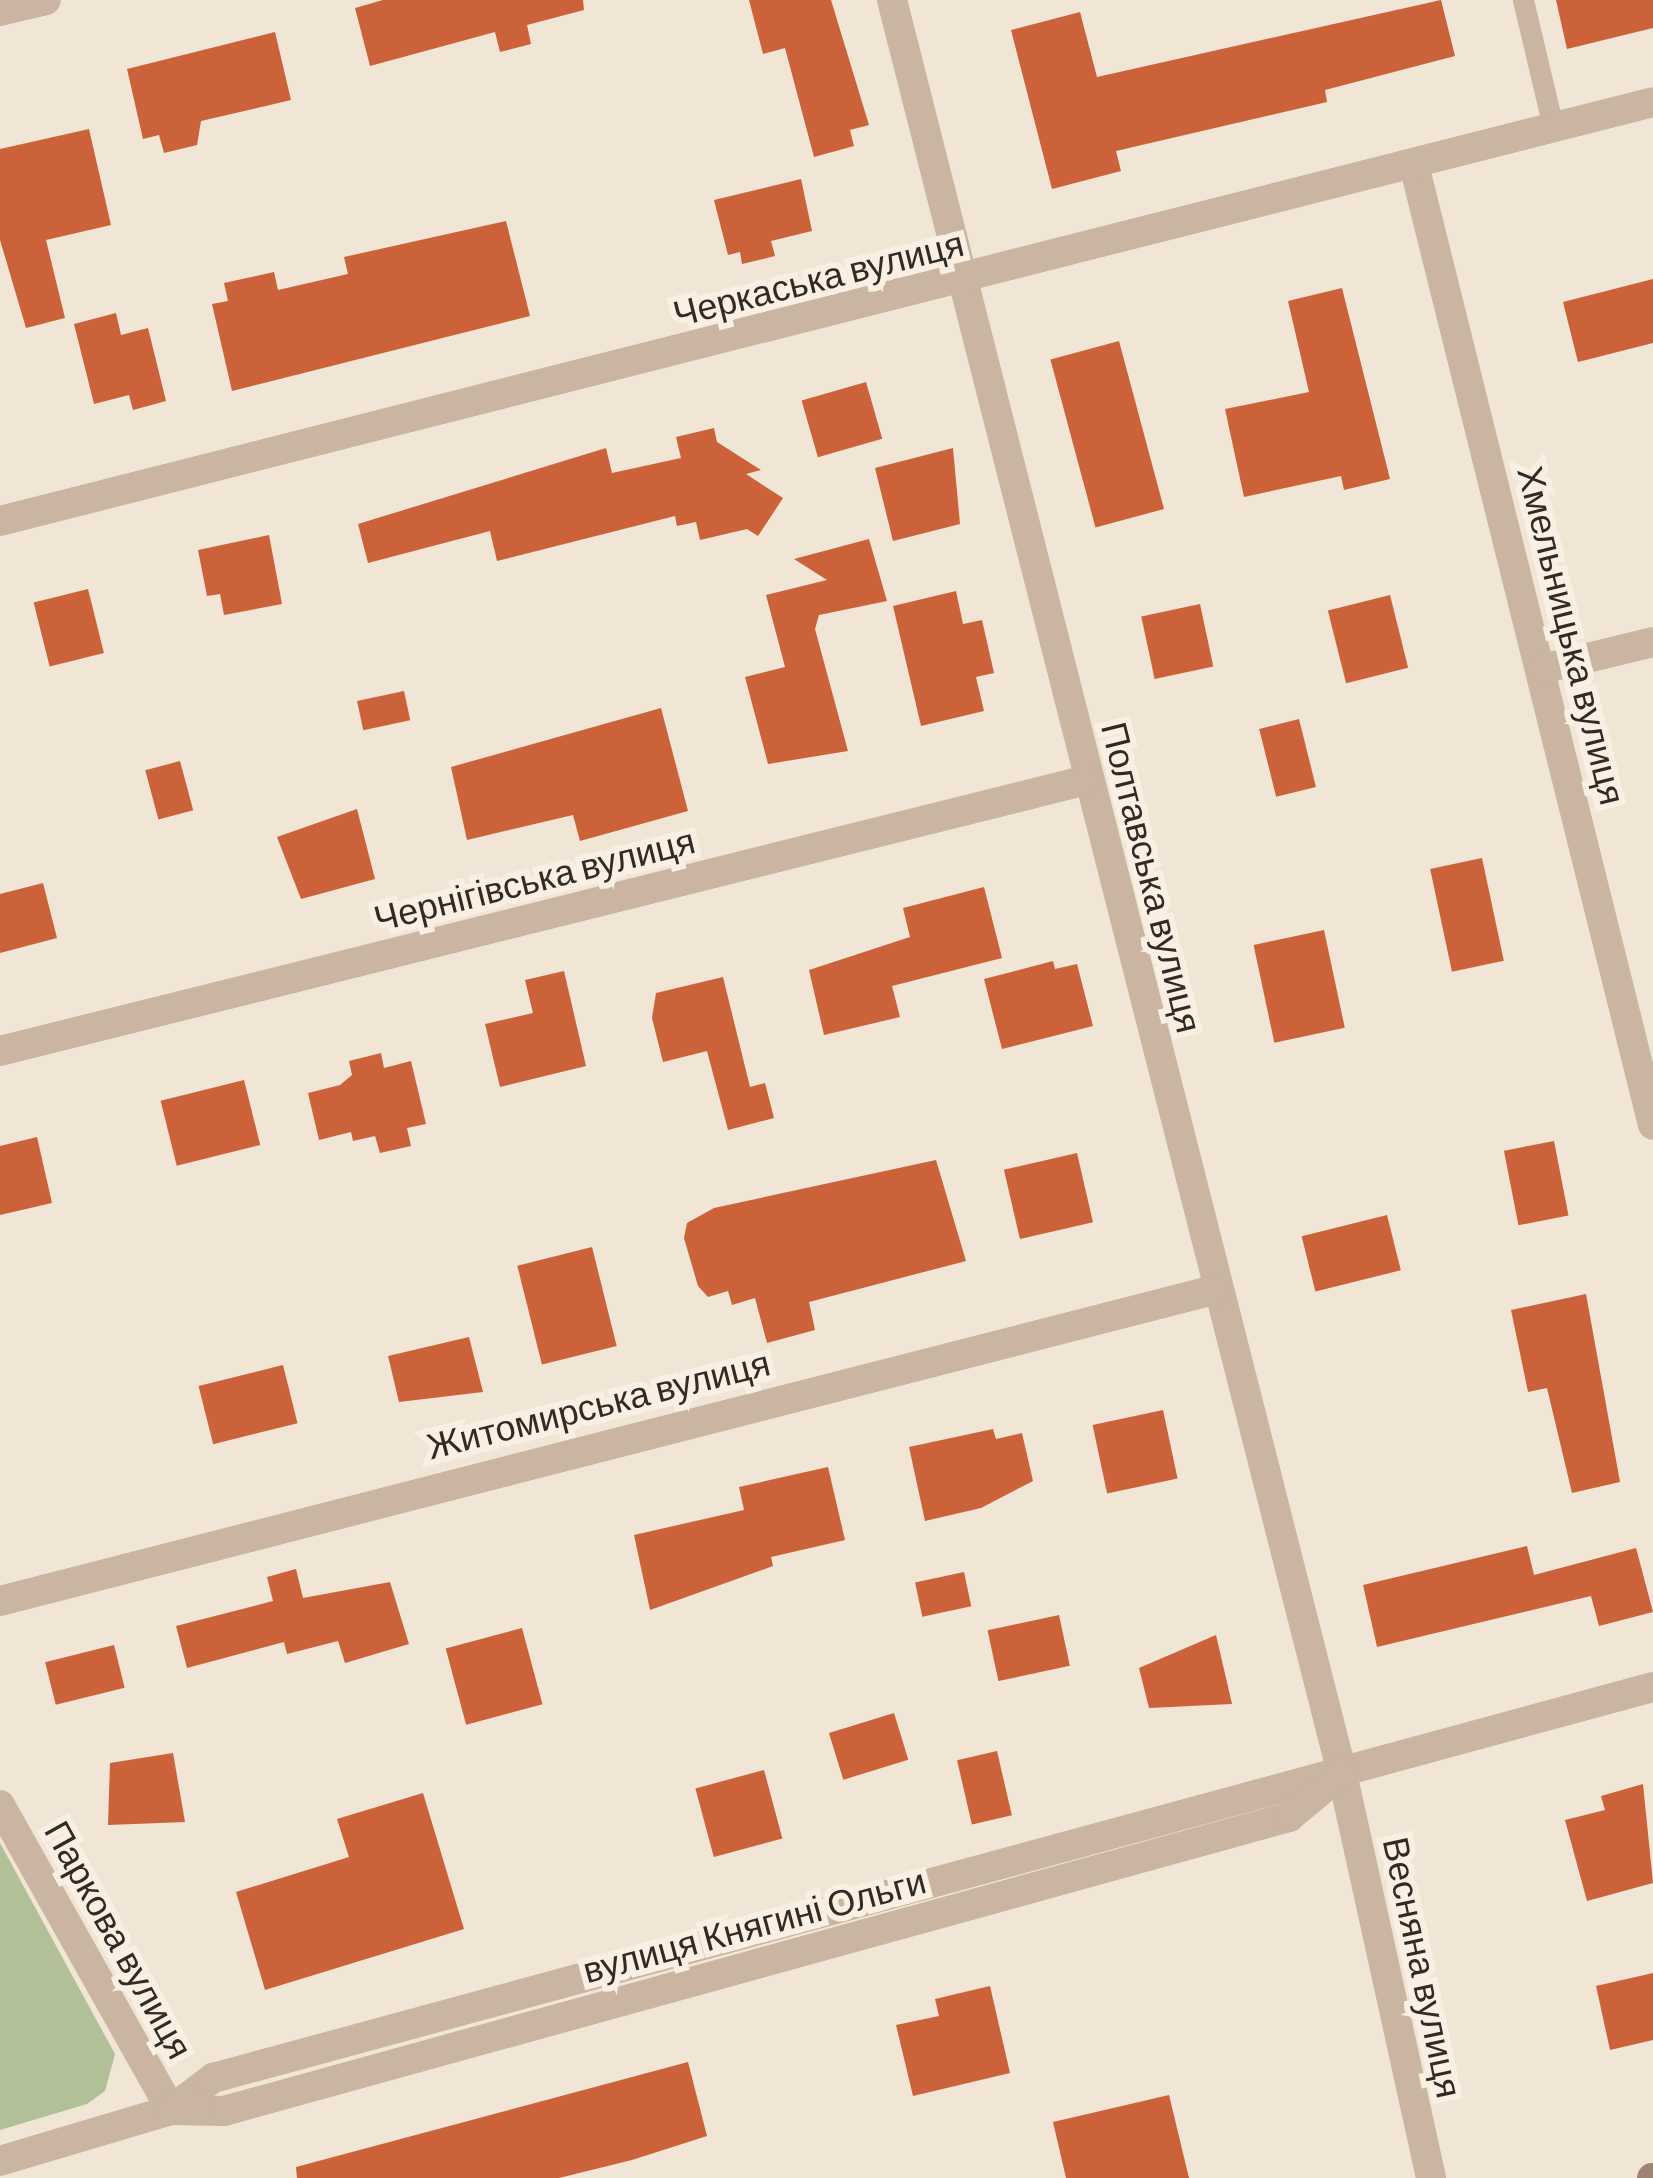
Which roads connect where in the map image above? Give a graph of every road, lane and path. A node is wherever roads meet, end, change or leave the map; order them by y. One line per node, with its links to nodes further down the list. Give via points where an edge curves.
1 (43, 0): 4 (street)
2 (892, 0): 8 (street, Полтавська вулиця)
3 (1522, 0): 6 (lane)
4 (0, 11)
5 (1653, 103): 6 (street, Черкаська вулиця)
6 (1553, 128): 7 (street, Черкаська вулиця)
7 (1414, 165): 8 (street, Черкаська вулиця); 11 (street, Хмельницька вулиця)
8 (963, 280): 9 (street, Черкаська вулиця); 12 (street, Полтавська вулиця)
9 (0, 521)
10 (1653, 642): 11 (street)
11 (1542, 669): 14 (street, Хмельницька вулиця)
12 (1087, 780): 13 (street, Чернігівська вулиця); 15 (street, Полтавська вулиця)
13 (0, 1052)
14 (1653, 1125)
15 (1218, 1289): 16 (street, Житомирська вулиця); 18 (street, Полтавська вулиця)
16 (0, 1601)
17 (1653, 1687): 18 (street, вулиця Княгині Ольги)
18 (1342, 1773): 20 (street, вулиця Княгині Ольги, via 1289,1816 224,2111); 22 (street, Весняна вулиця)
19 (0, 1805): 20 (street, Паркова вулиця)
20 (171, 2110): 21 (street, вулиця Княгині Ольги)
21 (0, 2161)
22 (1431, 2178)

